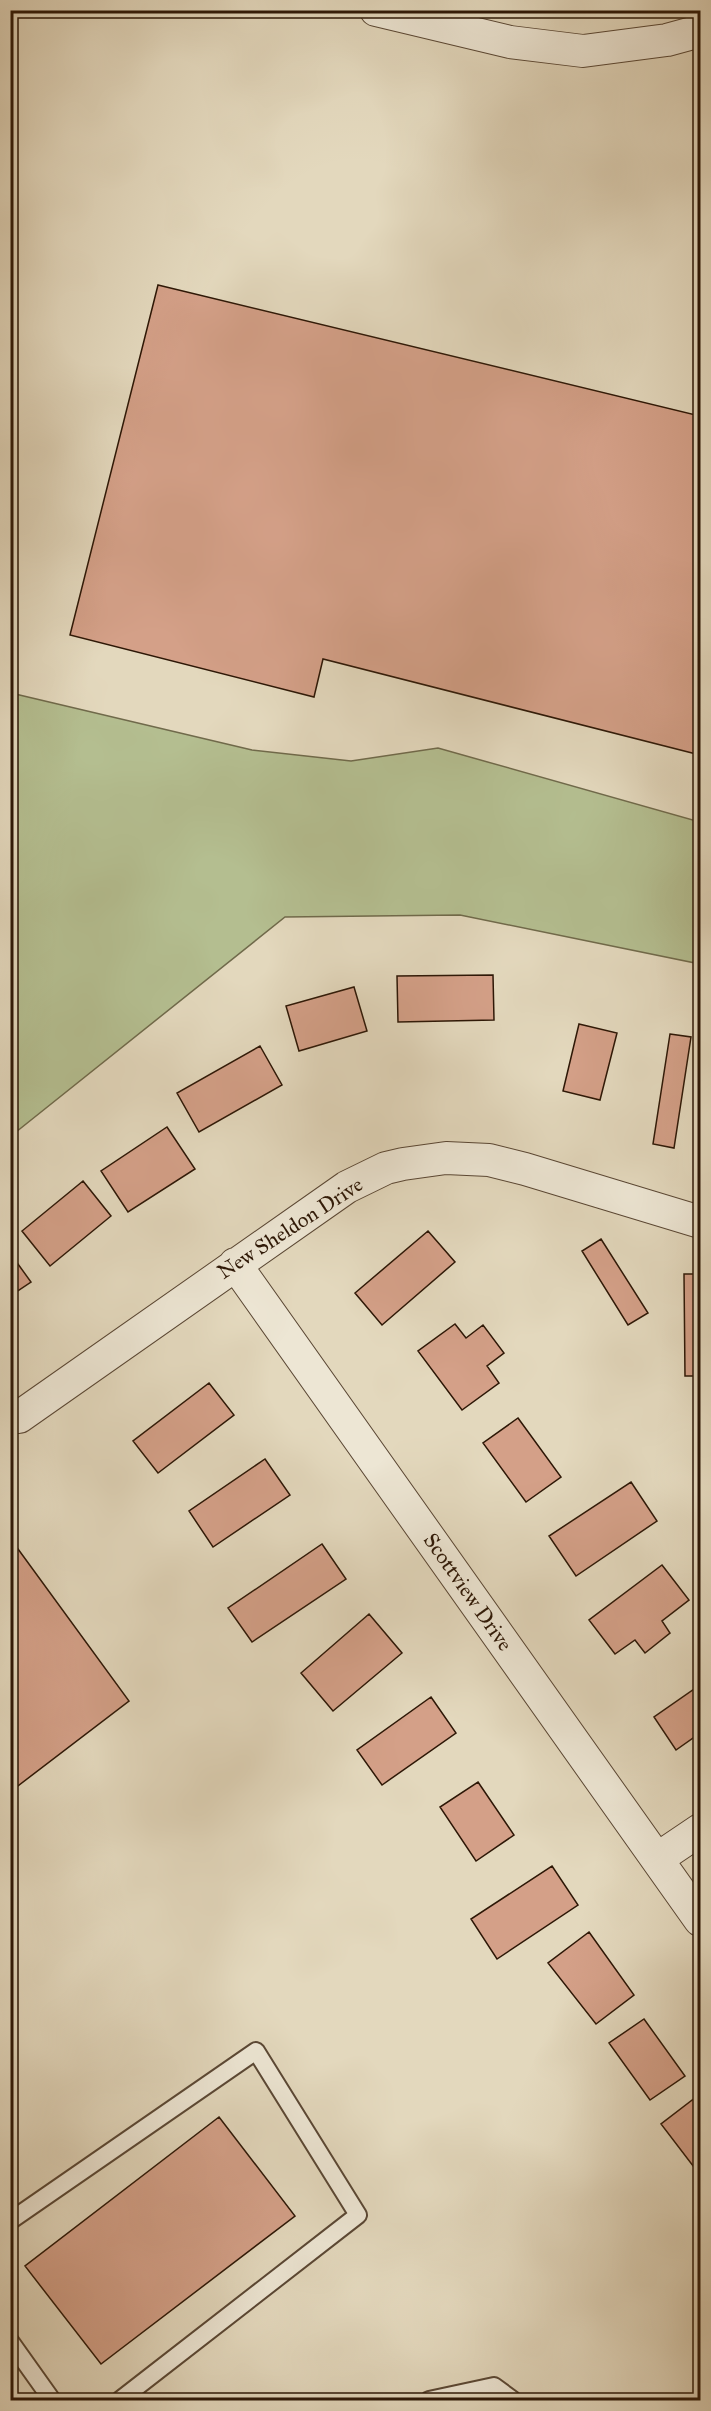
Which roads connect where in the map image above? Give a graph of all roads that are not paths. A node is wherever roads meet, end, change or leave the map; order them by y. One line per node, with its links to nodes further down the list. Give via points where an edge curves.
1 (376, 10): 2 (street, via 510,42 583,51 667,40)
2 (700, 30)
3 (700, 1222): 4 (street, New Sheldon Drive, via 525,1168 489,1160 446,1158 386,1168 347,1187)
4 (235, 1264): 5 (street, New Sheldon Drive); 7 (street, Scottview Drive)
5 (19, 1417)
6 (700, 1830): 7 (street)
7 (657, 1858): 8 (street, Scottview Drive)
8 (700, 1920)
9 (10, 2221): 12 (lane, via 256,2051 358,2215)
10 (10, 2341): 11 (lane)
11 (52, 2400)
12 (120, 2400)
13 (429, 2400): 14 (lane, via 494,2386)
14 (513, 2400)

